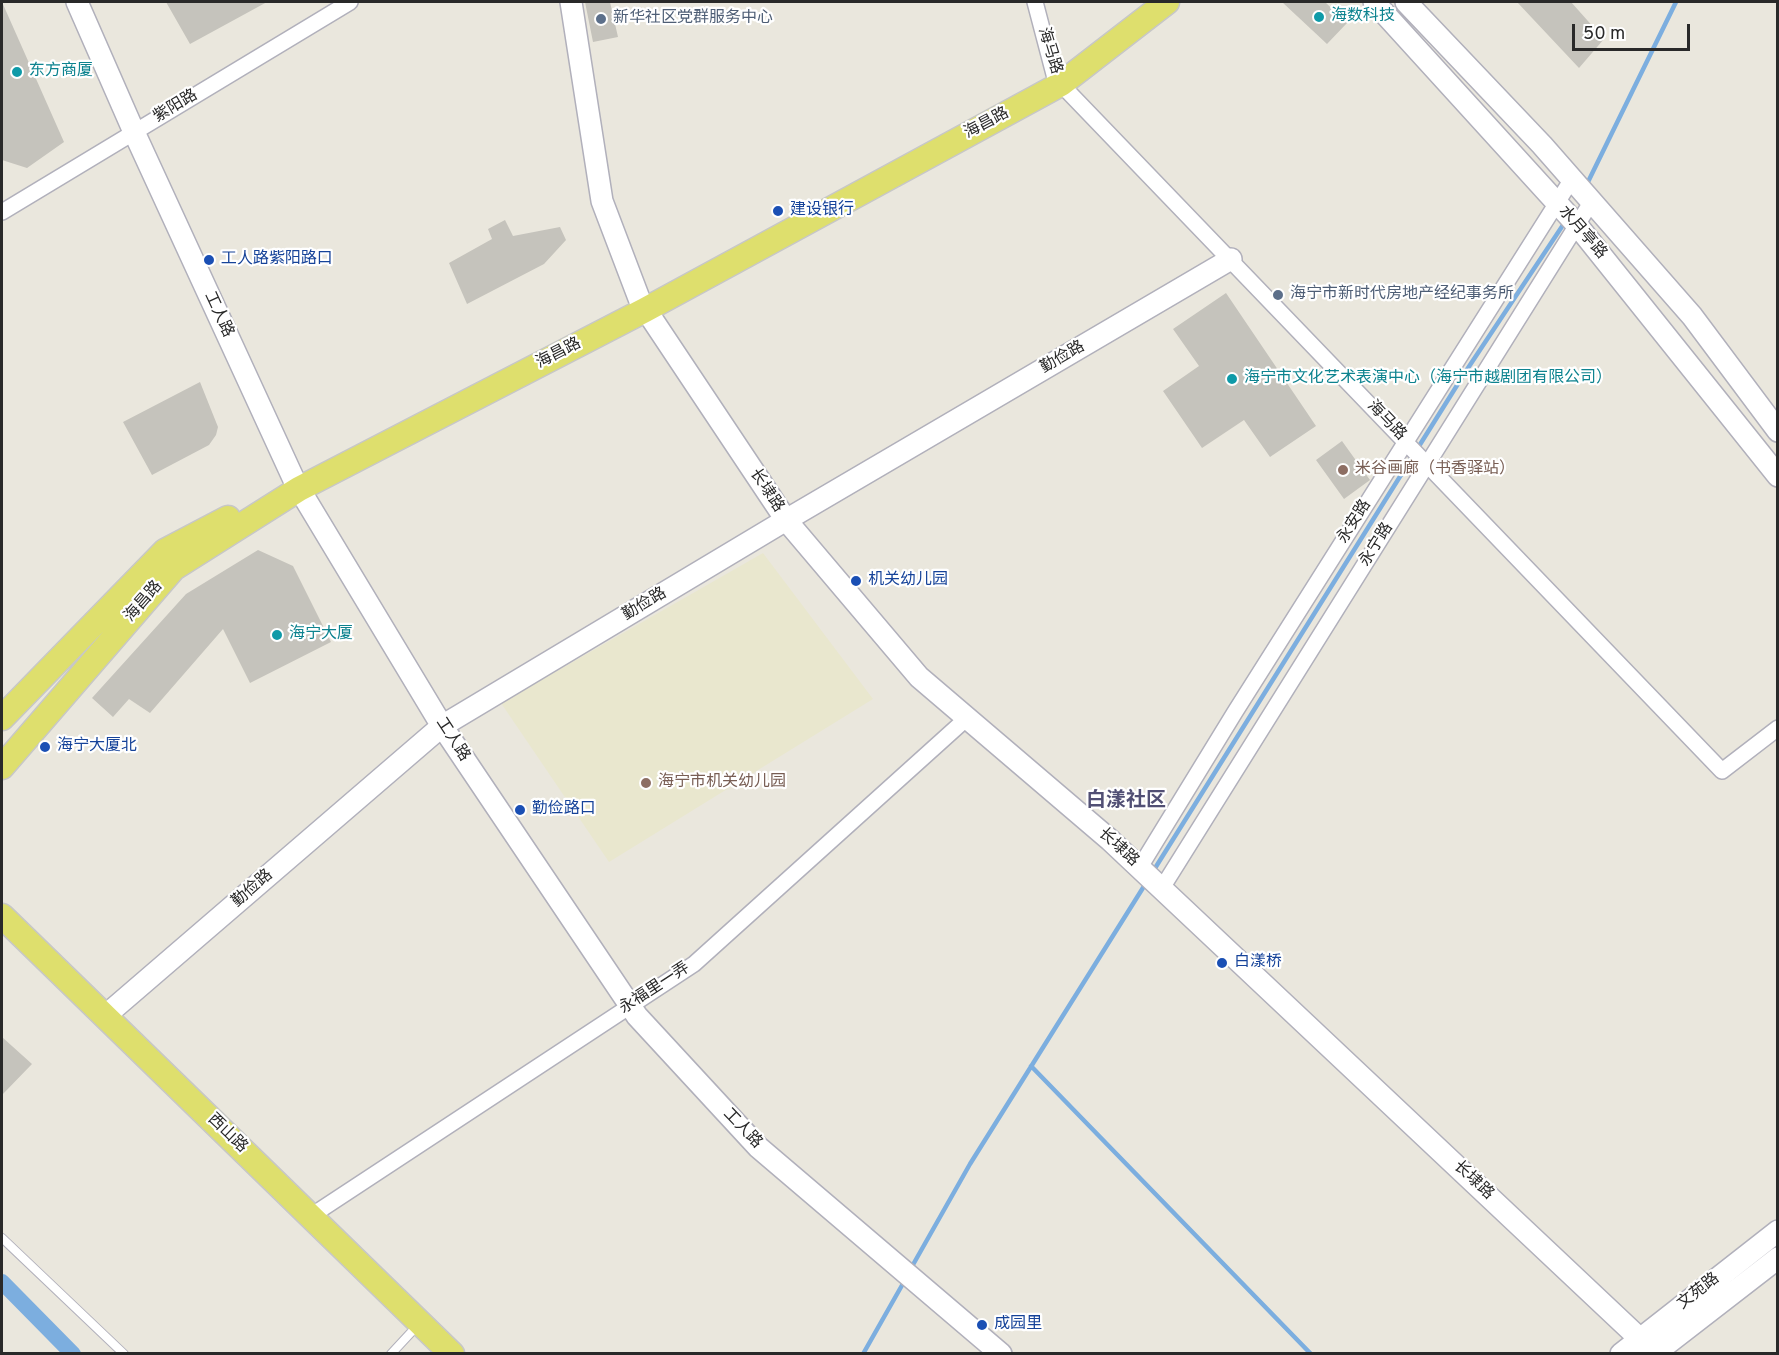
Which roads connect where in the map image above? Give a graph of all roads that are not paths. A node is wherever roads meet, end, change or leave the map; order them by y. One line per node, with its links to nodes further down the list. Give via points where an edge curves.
1 (77, 2): 10 (street, 工人路)
2 (350, 2): 10 (street, 紫阳路)
3 (571, 2): 17 (street, 长埭路, via 602,201)
4 (1035, 2): 9 (street, 海马路)
5 (1149, 2): 9 (main road, 海昌路)
6 (1167, 2): 9 (main road, 海昌路)
7 (1374, 2): 12 (street, 水月亭路)
8 (1406, 2): 11 (street, 水月亭路)
9 (1058, 81): 16 (street, 海马路); 17 (main road, 海昌路)
10 (135, 132): 14 (street, 紫阳路); 21 (street, 工人路)
11 (1570, 177): 12 (street, 永安路); 13 (street, 水月亭路)
12 (1557, 204): 15 (street, 水月亭路); 19 (street, 永安路)
13 (1595, 204): 15 (street, 永宁路); 18 (street, 水月亭路, via 1692,316)
14 (2, 212)
15 (1576, 223): 19 (street, 永宁路); 20 (street, 水月亭路)
16 (1231, 259): 19 (street, 海马路); 22 (street, 勤俭路)
17 (643, 305): 21 (main road, 海昌路); 22 (street, 长埭路)
18 (1778, 431)
19 (1416, 452): 26 (street, 海马路, via 1722,771); 28 (street, 永安路, via 1235,712); 29 (street, 永宁路)
20 (1778, 476)
21 (297, 486): 23 (main road, 海昌路, via 165,550); 25 (street, 工人路); 27 (main road, 海昌路, via 174,568)
22 (786, 520): 24 (street, 长埭路, via 919,677); 25 (street, 勤俭路)
23 (2, 718)
24 (967, 718): 28 (street, 长埭路); 31 (street, 永福里一弄, via 694,964)
25 (442, 726): 31 (street, 工人路); 32 (street, 勤俭路)
26 (1778, 728)
27 (2, 767)
28 (1141, 868): 29 (street)
29 (1161, 887): 38 (street, 长埭路)
30 (2, 916): 32 (main road, 西山路)
31 (630, 1005): 33 (street, 永福里一弄); 42 (street, 工人路, via 758,1147)
32 (105, 1016): 33 (main road, 西山路)
33 (311, 1216): 37 (main road, 西山路)
34 (1778, 1231): 38 (street, 文苑路)
35 (2, 1238): 39 (lane)
36 (1778, 1258): 38 (street, 文苑路)
37 (420, 1322): 40 (lane); 41 (main road, 西山路)
38 (1649, 1348): 43 (street, 文苑路)
39 (124, 1353)
40 (391, 1353)
41 (452, 1353)
42 (1001, 1353)
43 (1621, 1353)

